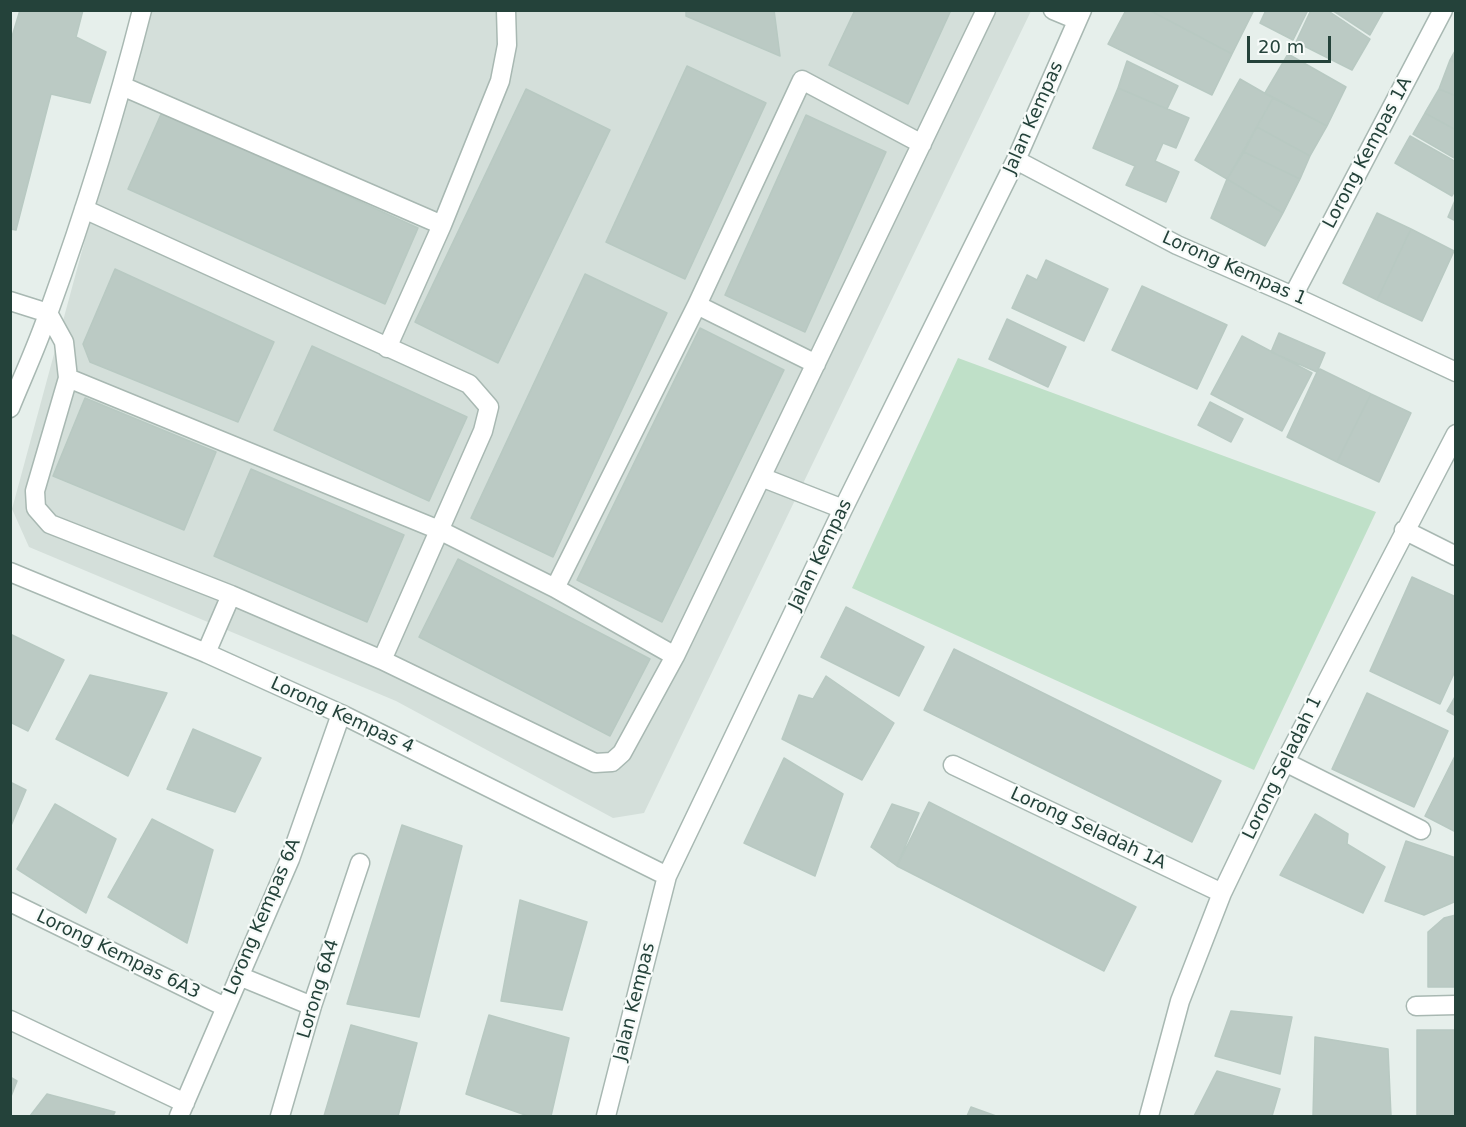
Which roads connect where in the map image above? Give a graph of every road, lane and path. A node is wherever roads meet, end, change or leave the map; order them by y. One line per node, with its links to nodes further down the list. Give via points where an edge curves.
1 (142, 10): 7 (street)
2 (506, 10): 11 (street, via 507,45 500,81)
3 (986, 10): 8 (street)
4 (1053, 10): 6 (street)
5 (1443, 10): 12 (street, Lorong Kempas 1A)
6 (1079, 15): 9 (street, Jalan Kempas)
7 (122, 86): 10 (street); 11 (street)
8 (922, 144): 14 (street, via 802,80); 17 (street)
9 (1016, 160): 12 (street, Lorong Kempas 1, via 1177,244); 24 (street, Jalan Kempas)
10 (84, 209): 15 (street); 16 (street)
11 (442, 225): 16 (street)
12 (1293, 296): 19 (street, Lorong Kempas 1)
13 (10, 301): 15 (street)
14 (697, 305): 17 (street); 29 (street)
15 (48, 314): 18 (street); 20 (street, via 64,342)
16 (387, 348): 25 (street, via 470,384 489,407 483,430)
17 (816, 364): 23 (street)
18 (18, 367): 21 (street)
19 (1455, 372)
20 (68, 378): 25 (street); 30 (street, via 35,491 36,508 50,524)
21 (10, 408)
22 (1455, 434): 26 (street, Lorong Seladah 1)
23 (761, 477): 24 (street); 32 (street)
24 (843, 509): 39 (street, Jalan Kempas)
25 (439, 530): 29 (street); 33 (street)
26 (1404, 530): 27 (street); 35 (street, Lorong Seladah 1)
27 (1455, 556)
28 (10, 572): 31 (street, Lorong Kempas 4)
29 (555, 588): 32 (street)
30 (231, 595): 31 (street); 33 (street)
31 (206, 653): 34 (street, Lorong Kempas 4)
32 (675, 656): 33 (street, via 622,753 612,762 595,763)
33 (382, 660)
34 (341, 714): 39 (street, Lorong Kempas 4); 42 (street, Lorong Kempas 6A, via 290,858)
35 (1285, 762): 37 (street); 40 (street, Lorong Seladah 1)
36 (953, 765): 40 (street, Lorong Seladah 1A)
37 (1421, 830)
38 (360, 863): 44 (street, Lorong 6A4)
39 (667, 876): 50 (street, Jalan Kempas)
40 (1222, 893): 51 (street, Lorong Seladah 1, via 1180,1001)
41 (10, 902): 46 (street, Lorong Kempas 6A3)
42 (239, 976): 44 (street); 46 (street, Lorong Kempas 6A)
43 (1455, 1005): 45 (street)
44 (312, 1006): 49 (street, Lorong 6A4)
45 (1416, 1006)
46 (225, 1007): 48 (street, Lorong Kempas 6A)
47 (10, 1020): 48 (street)
48 (182, 1110)
49 (280, 1116)
50 (606, 1116)
51 (1149, 1116)

